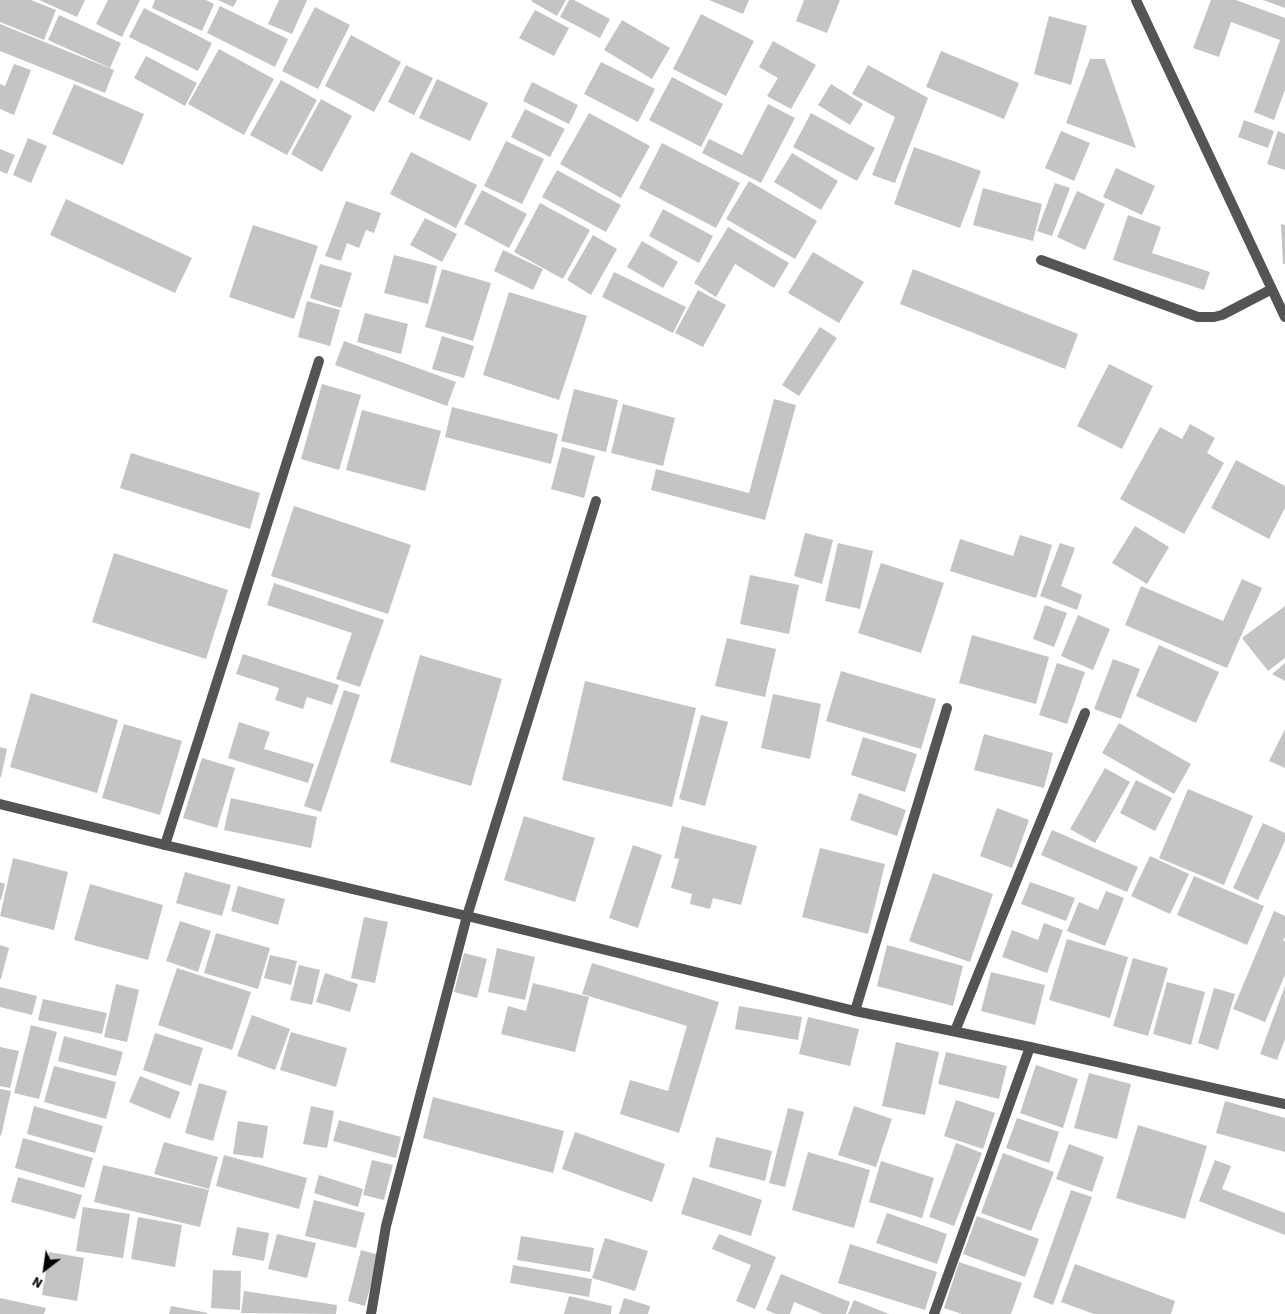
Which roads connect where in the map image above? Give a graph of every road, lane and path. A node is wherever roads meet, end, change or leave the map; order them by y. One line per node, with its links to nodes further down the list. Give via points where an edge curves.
1 (1136, 0): 3 (street)
2 (1041, 260): 3 (street, via 1198,317 1222,315)
3 (1272, 289): 4 (street)
4 (1285, 317)
5 (319, 361): 10 (street)
6 (596, 501): 11 (street)
7 (947, 708): 12 (street)
8 (1084, 713): 13 (street)
9 (0, 804): 10 (street)
10 (165, 845): 11 (street)
11 (467, 916): 12 (street); 16 (street, via 386,1226)
12 (856, 1011): 13 (street)
13 (955, 1032): 14 (street)
14 (1030, 1047): 15 (street); 17 (street)
15 (1285, 1104)
16 (371, 1314)
17 (934, 1314)

